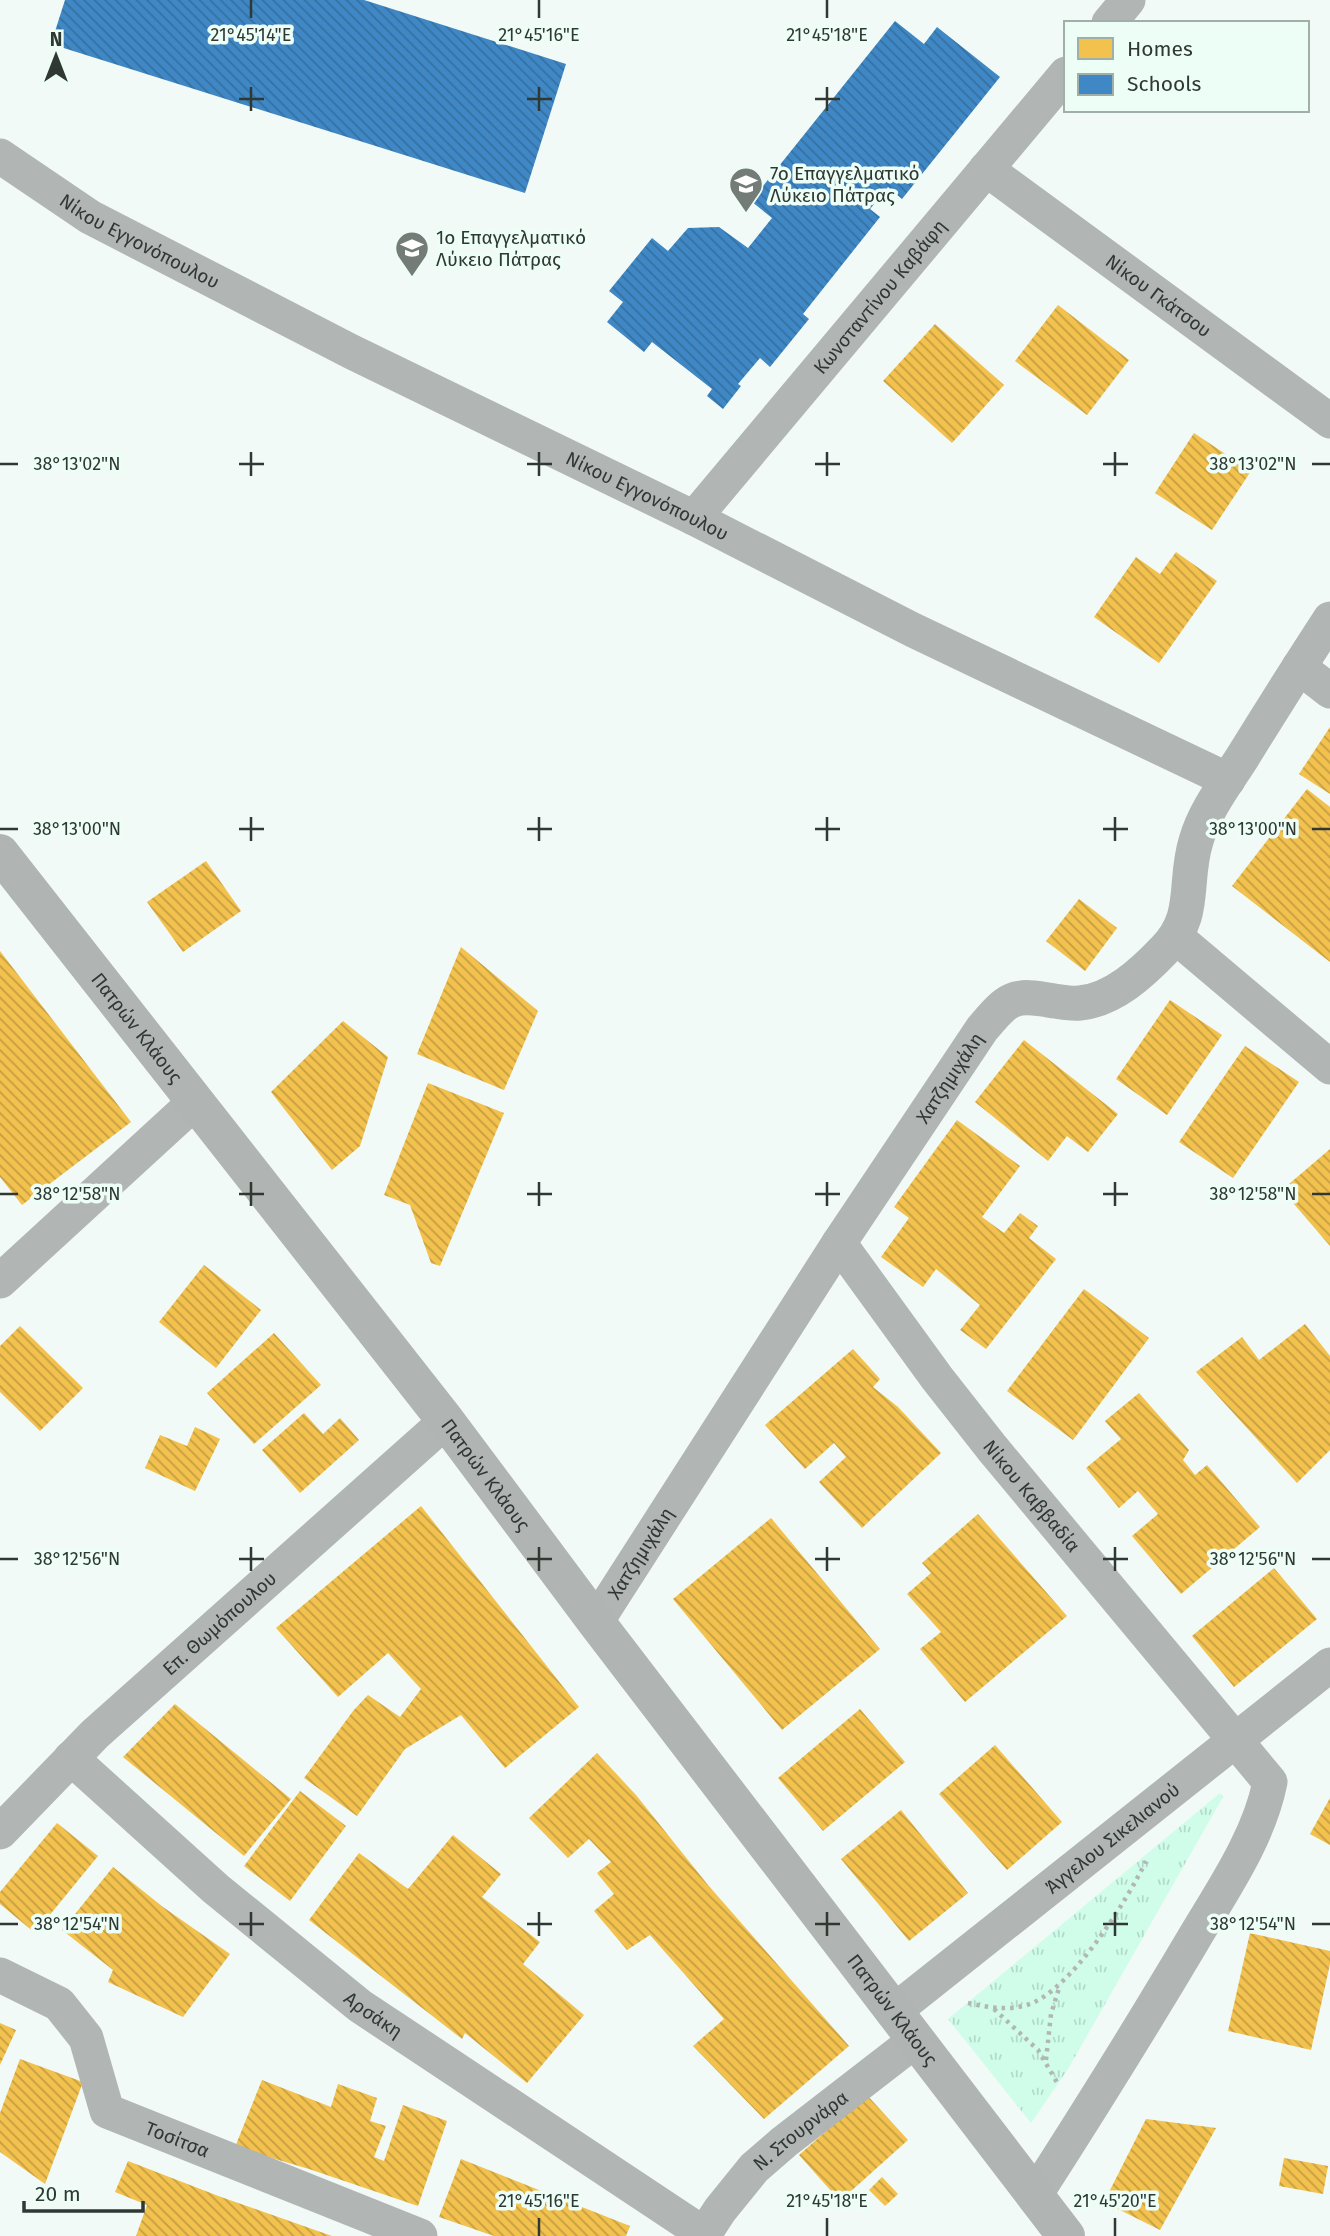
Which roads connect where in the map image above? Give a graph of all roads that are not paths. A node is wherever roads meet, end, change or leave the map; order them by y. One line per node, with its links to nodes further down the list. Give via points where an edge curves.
1 (1128, 0): 2 (street)
2 (1111, 21)
3 (1064, 76): 5 (street, Κωνσταντίνου Καβάφη)
4 (0, 156): 7 (street, Νίκου Εγγονόπουλου, via 113,230)
5 (986, 169): 6 (street, Νίκου Γκάτσου); 7 (street, Κωνσταντίνου Καβάφη)
6 (1330, 421)
7 (694, 518): 11 (street, Νίκου Εγγονόπουλου, via 914,630)
8 (1330, 619): 9 (street, Χατζημιχάλη)
9 (1299, 667): 10 (street); 11 (street, Χατζημιχάλη)
10 (1330, 691)
11 (1228, 779): 13 (street, Χατζημιχάλη, via 1196,840 1185,919)
12 (0, 853): 15 (main road, Πατρών Κλάους)
13 (1176, 937): 14 (street); 16 (street, Χατζημιχάλη, via 1141,971 1102,998 1070,1004 1030,996 1002,1006)
14 (1330, 1067)
15 (195, 1102): 17 (street); 18 (main road, Πατρών Κλάους)
16 (839, 1243): 19 (street, Χατζημιχάλη); 21 (street, Νίκου Καββαδία, via 992,1448)
17 (0, 1282)
18 (446, 1421): 19 (main road, Πατρών Κλάους); 22 (street, Επ. Θωμόπουλου)
19 (596, 1622): 25 (main road, Πατρών Κλάους)
20 (1330, 1665): 21 (street, Άγγελου Σικελιανού)
21 (1235, 1740): 25 (street, Άγγελου Σικελιανού); 26 (street, Νίκου Καββαδία, via 1270,1782 1262,1810 1231,1874 1130,2046)
22 (71, 1758): 23 (street, Επ. Θωμόπουλου); 27 (street, Αρσάκη, via 216,1889 360,2006)
23 (0, 1832)
24 (0, 1975): 28 (street, Τοσίτσα, via 59,2004 86,2038 107,2111)
25 (904, 2026): 26 (main road, Πατρών Κλάους); 27 (street, N. Στουρνάρα, via 754,2168)
26 (1035, 2196): 29 (main road, Πατρών Κλάους)
27 (704, 2235)
28 (420, 2236)
29 (1066, 2236)

